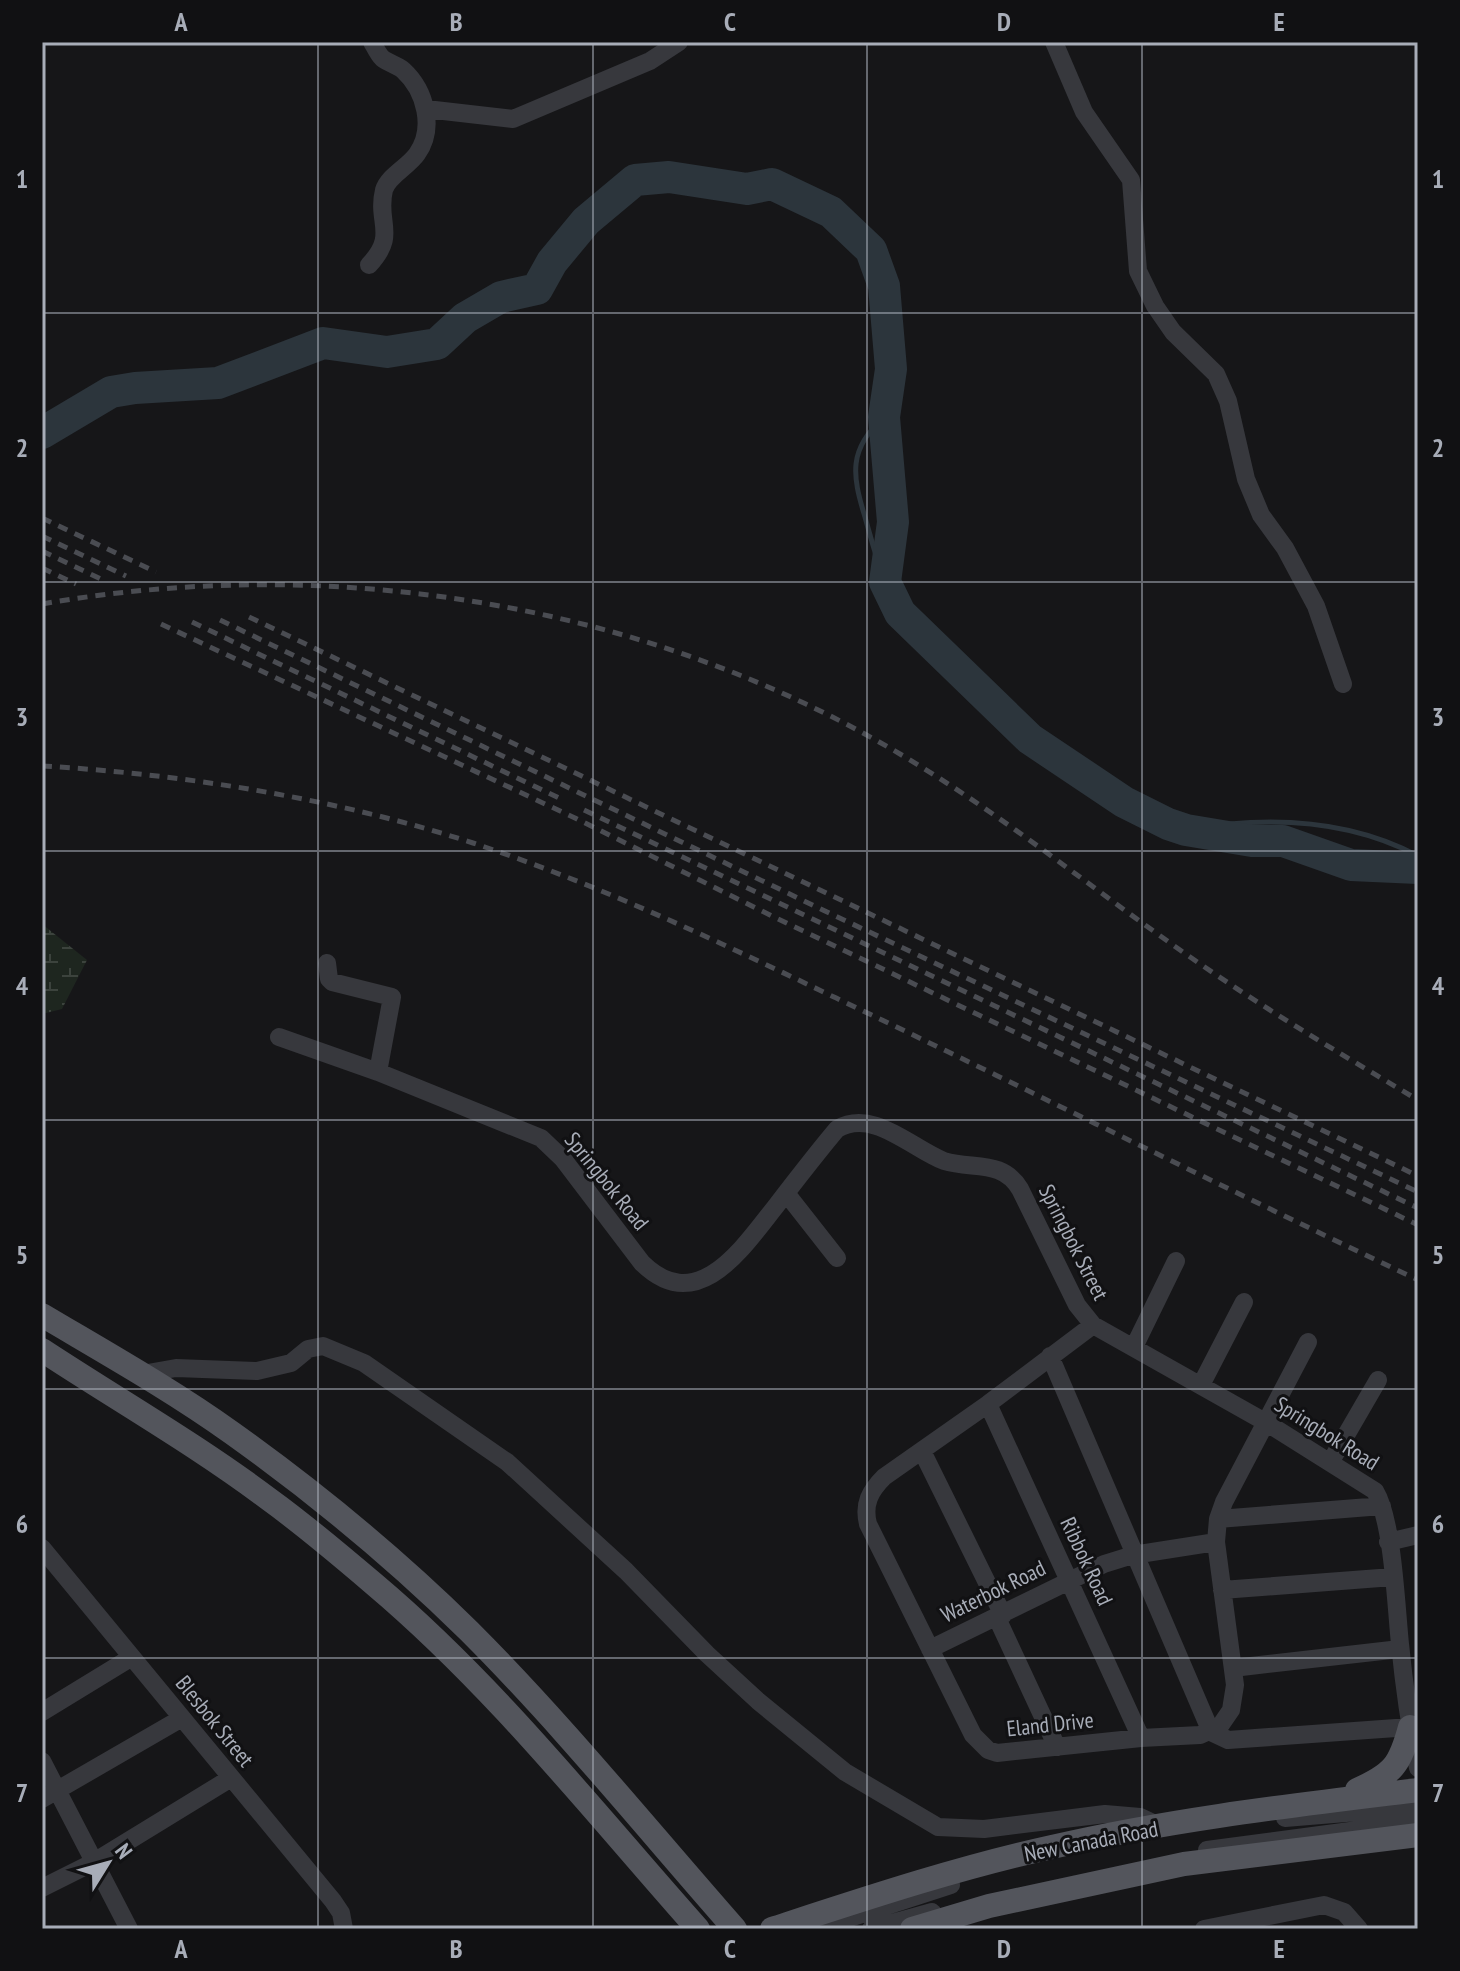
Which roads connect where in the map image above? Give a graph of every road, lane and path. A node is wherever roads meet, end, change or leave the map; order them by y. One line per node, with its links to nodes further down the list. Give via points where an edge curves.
1 (372, 42): 4 (street, via 383,58 404,71)
2 (679, 42): 4 (street, via 650,61 513,119)
3 (1054, 42): 6 (street, via 1084,112 1131,180 1138,271 1173,332 1216,374 1228,401 1246,479 1261,515 1316,606)
4 (426, 109): 5 (street, via 423,146 386,183 386,237)
5 (369, 265)
6 (1343, 684)
7 (327, 963): 9 (street, via 332,982 392,997)
8 (279, 1037): 9 (street, Springbok Road)
9 (378, 1072): 11 (street, Springbok Road, via 541,1138 642,1263 671,1282 700,1280 726,1265)
10 (837, 1129): 11 (street, Springbok Road); 16 (street, Springbok Street, via 869,1122 944,1161 1007,1173 1077,1305)
11 (786, 1193): 12 (street)
12 (837, 1258)
13 (1176, 1261): 18 (street)
14 (1244, 1302): 23 (street)
15 (42, 1315): 21 (main road)
16 (1093, 1325): 18 (street, Springbok Road); 20 (street, Eland Drive)
17 (1308, 1342): 25 (street)
18 (1134, 1347): 23 (street, Springbok Road)
19 (42, 1350): 65 (main road, via 270,1500 386,1594 551,1760)
20 (1050, 1356): 24 (street, Eland Drive); 34 (street)
21 (142, 1374): 57 (street, via 176,1368 257,1371 291,1363 308,1349 323,1346 364,1363 507,1462 758,1701 845,1772 938,1827 984,1829 1105,1814 1140,1817); 66 (main road, via 313,1495 457,1620 546,1712)
22 (1378, 1380): 27 (street)
23 (1201, 1385): 25 (street, Springbok Road)
24 (988, 1404): 26 (street, Eland Drive); 36 (street, Ribbok Road)
25 (1267, 1423): 27 (street, Springbok Road); 29 (street)
26 (922, 1451): 38 (street); 39 (street, Eland Drive, via 876,1485 865,1508)
27 (1331, 1461): 28 (street, Springbok Road, via 1371,1486)
28 (1382, 1506): 29 (street); 32 (street, Springbok Road)
29 (1218, 1519): 31 (street)
30 (1418, 1535): 32 (street)
31 (1216, 1542): 34 (street, Waterbok Road); 37 (street)
32 (1388, 1542): 35 (street, Springbok Road)
33 (42, 1548): 41 (street, Blesbok Street)
34 (1133, 1555): 36 (street, Waterbok Road); 46 (street)
35 (1393, 1577): 37 (street); 40 (street, Springbok Road)
36 (1070, 1580): 38 (street, Waterbok Road); 47 (street, Ribbok Road)
37 (1222, 1590): 42 (street)
38 (1000, 1616): 39 (street, Waterbok Road); 48 (street)
39 (930, 1649): 48 (street, Eland Drive, via 980,1744 997,1753)
40 (1400, 1649): 42 (street); 45 (street, Springbok Road)
41 (132, 1657): 43 (street); 44 (street, Blesbok Street)
42 (1233, 1668): 46 (street, via 1231,1710)
43 (42, 1712)
44 (182, 1718): 51 (street, Blesbok Street); 53 (street)
45 (1410, 1727): 46 (street, Eland Drive, via 1228,1740); 50 (street, Springbok Road); 54 (main road, via 1392,1771)
46 (1211, 1732): 47 (street, Eland Drive)
47 (1141, 1738): 48 (street, Eland Drive)
48 (1057, 1747)
49 (42, 1761): 53 (street)
50 (1418, 1768)
51 (231, 1778): 59 (street); 64 (street, Blesbok Street, via 333,1901)
52 (1418, 1790): 54 (main road, New Canada Road)
53 (50, 1795): 59 (street)
54 (1336, 1800): 57 (main road, New Canada Road)
55 (1418, 1807): 62 (street, New Canada Road, via 1275,1818 1050,1858 976,1876)
56 (1418, 1822): 62 (street, New Canada Road, via 1185,1853 967,1903)
57 (1160, 1826): 62 (main road, New Canada Road, via 1009,1857)
58 (1418, 1835): 69 (main road, New Canada Road, via 1195,1862 989,1906)
59 (94, 1862): 60 (street); 63 (street)
60 (42, 1888)
61 (1295, 1909): 70 (street); 71 (street); 72 (street, via 1339,1908)
62 (865, 1918): 67 (main road, New Canada Road); 68 (street, New Canada Road)
63 (129, 1929)
64 (344, 1929)
65 (698, 1929)
66 (735, 1929)
67 (772, 1929)
68 (816, 1929)
69 (912, 1929)
70 (1204, 1929)
71 (1286, 1929)
72 (1359, 1929)

